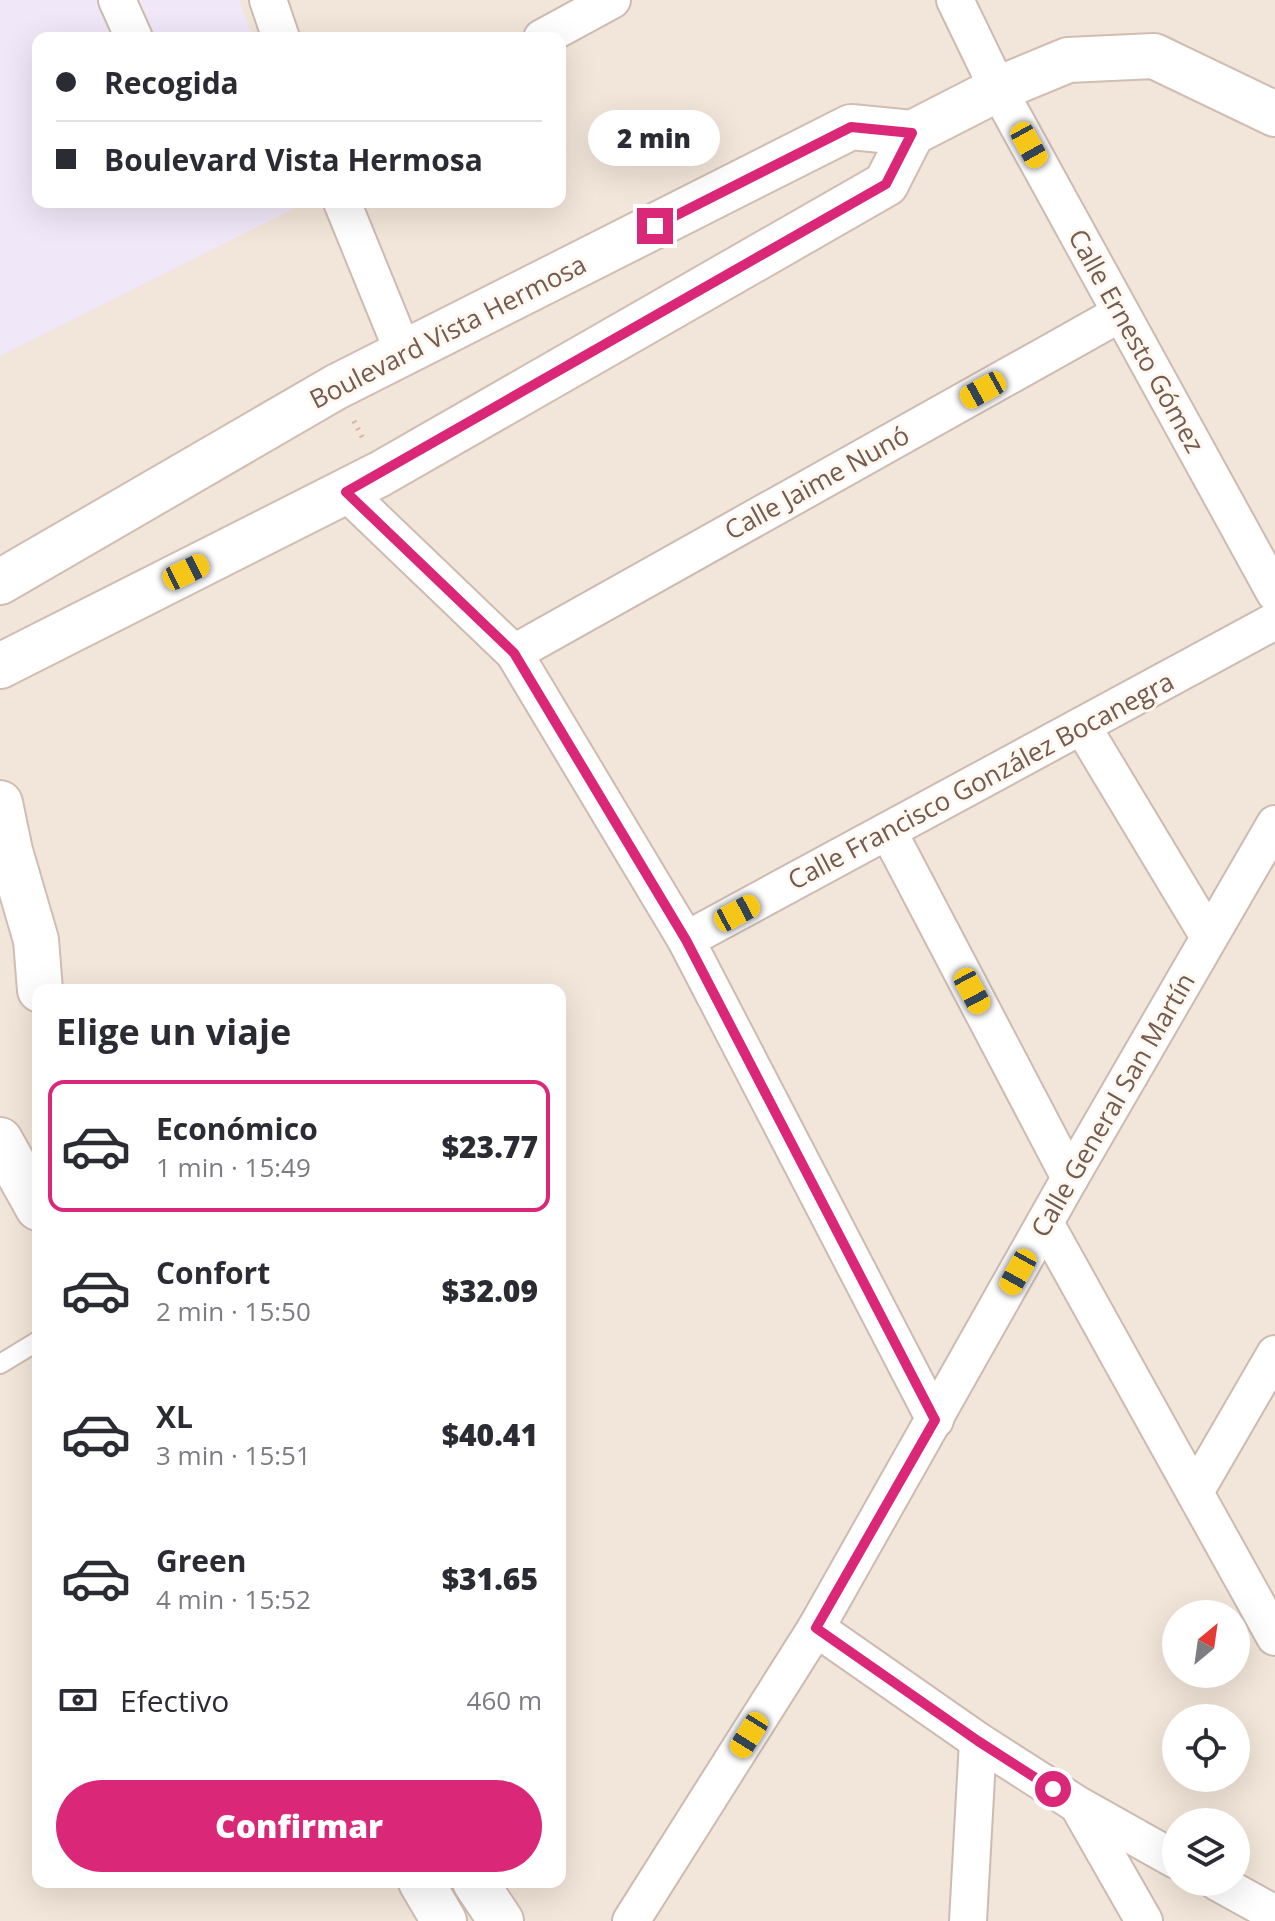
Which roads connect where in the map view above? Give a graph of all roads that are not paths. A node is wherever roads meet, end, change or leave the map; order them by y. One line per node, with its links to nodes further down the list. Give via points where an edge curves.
1 (117, 0): 5 (street)
2 (268, 0): 6 (street)
3 (612, 0): 7 (street)
4 (955, 0): 8 (street, Calle Ernesto Gómez)
5 (131, 32)
6 (279, 32)
7 (553, 32)
8 (998, 89): 9 (street, via 1068,60 1154,56); 10 (street); 12 (street, Calle Ernesto Gómez)
9 (1275, 114)
10 (912, 133): 13 (street, Boulevard Vista Hermosa, via 851,127); 14 (street, via 886,184)
11 (344, 208): 13 (street)
12 (1121, 313): 16 (street, Calle Ernesto Gómez); 18 (street, Calle Jaime Nunó)
13 (404, 354): 15 (street, Boulevard Vista Hermosa, via 336,387)
14 (363, 483): 18 (street); 19 (street)
15 (0, 582)
16 (1275, 593)
17 (1275, 621): 20 (street, Calle Francisco González Bocanegra)
18 (514, 653): 25 (street)
19 (0, 666)
20 (1082, 726): 23 (street, Calle Francisco González Bocanegra); 24 (street)
21 (0, 803): 26 (street, via 36,940)
22 (1275, 824): 24 (street, Calle General San Martín)
23 (888, 831): 25 (street, Calle Francisco González Bocanegra); 28 (street)
24 (1209, 937): 28 (street, Calle General San Martín)
25 (686, 940): 34 (street)
26 (40, 984)
27 (0, 1140): 29 (street)
28 (1070, 1178): 30 (street, Calle General San Martín)
29 (32, 1197)
30 (1045, 1223): 34 (street, Calle General San Martín); 35 (street)
31 (32, 1345): 33 (lane)
32 (1275, 1354): 35 (street)
33 (0, 1364)
34 (935, 1420): 36 (street, Calle General San Martín)
35 (1195, 1492): 37 (street)
36 (816, 1628): 38 (street); 47 (street, Calle General San Martín)
37 (1275, 1637)
38 (978, 1741): 39 (street); 48 (street)
39 (1078, 1805): 40 (street); 49 (street)
40 (1162, 1852)
41 (425, 1888): 45 (street)
42 (479, 1888): 46 (street)
43 (1242, 1896): 44 (street)
44 (1275, 1914)
45 (444, 1921)
46 (501, 1921)
47 (631, 1921)
48 (968, 1921)
49 (1144, 1921)

